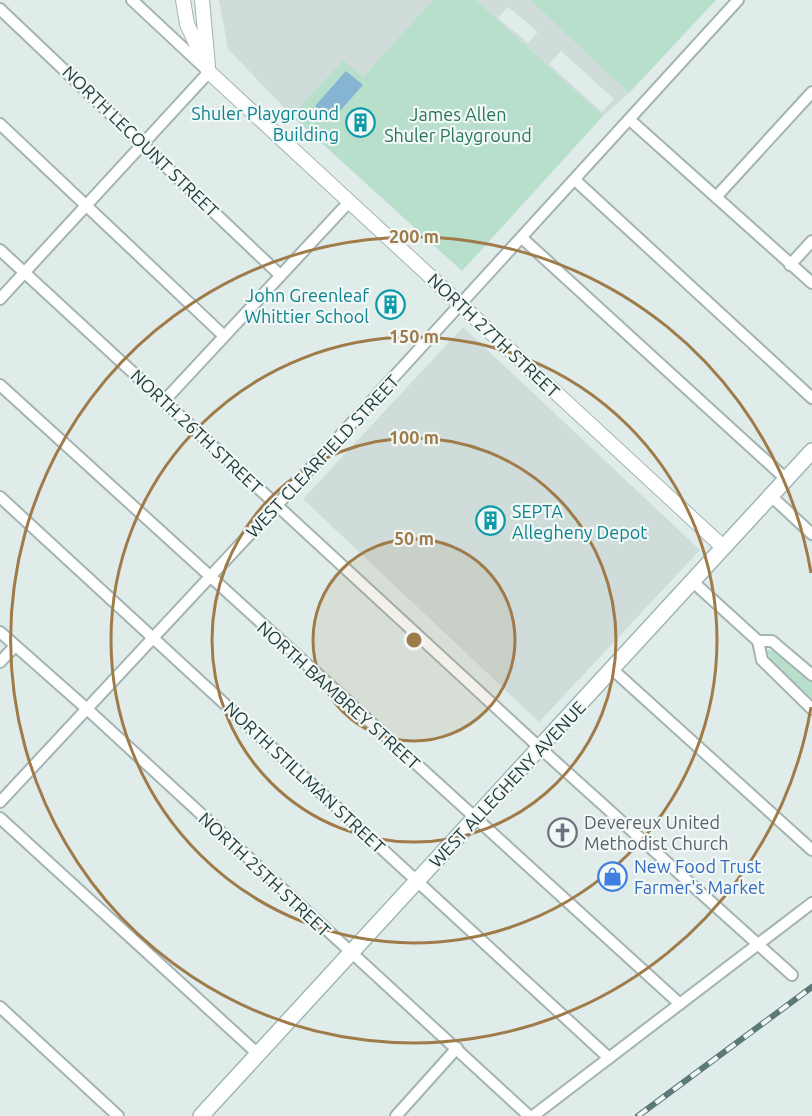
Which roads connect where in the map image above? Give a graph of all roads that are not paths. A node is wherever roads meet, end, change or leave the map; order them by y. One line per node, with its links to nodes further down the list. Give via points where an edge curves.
1 (132, 0): 6 (street, NORTH 27TH STREET)
2 (183, 0): 6 (street, via 187,24)
3 (202, 0): 6 (street)
4 (738, 0): 8 (street, WEST CLEARFIELD STREET)
5 (0, 9): 10 (street, NORTH LECOUNT STREET)
6 (208, 72): 10 (street); 13 (street, NORTH 27TH STREET)
7 (812, 92): 12 (street)
8 (630, 120): 11 (street, WEST CLEARFIELD STREET); 12 (street)
9 (0, 124): 14 (street)
10 (143, 143): 14 (street); 20 (street, NORTH LECOUNT STREET)
11 (575, 180): 15 (street, WEST CLEARFIELD STREET); 26 (street)
12 (717, 196): 18 (street)
13 (348, 203): 20 (street); 23 (street, NORTH 27TH STREET)
14 (86, 205): 19 (street); 24 (street)
15 (522, 238): 23 (street, WEST CLEARFIELD STREET); 29 (street)
16 (812, 241): 18 (street)
17 (0, 250): 19 (street, NORTH 26TH STREET)
18 (790, 265): 21 (street)
19 (25, 273): 22 (street); 27 (street, NORTH 26TH STREET)
20 (280, 275): 24 (street)
21 (812, 283)
22 (0, 299)
23 (461, 304): 32 (street, WEST CLEARFIELD STREET); 34 (street, NORTH 27TH STREET)
24 (224, 336): 27 (street)
25 (0, 385): 35 (street, NORTH BAMBREY STREET)
26 (812, 398)
27 (165, 400): 32 (street, NORTH 26TH STREET)
28 (812, 451): 29 (main road, WEST ALLEGHENY AVENUE)
29 (786, 479): 30 (main road, WEST ALLEGHENY AVENUE)
30 (771, 496): 33 (street); 34 (main road, WEST ALLEGHENY AVENUE)
31 (0, 497): 38 (street, NORTH STILLMAN STREET)
32 (276, 506): 35 (street, WEST CLEARFIELD STREET); 46 (street, NORTH 26TH STREET)
33 (812, 534)
34 (723, 547): 36 (main road, WEST ALLEGHENY AVENUE)
35 (210, 577): 38 (street, WEST CLEARFIELD STREET); 49 (street, NORTH BAMBREY STREET)
36 (692, 581): 39 (street); 42 (main road, WEST ALLEGHENY AVENUE)
37 (0, 632): 40 (street, NORTH 25TH STREET)
38 (154, 637): 44 (street, WEST CLEARFIELD STREET); 51 (street, NORTH STILLMAN STREET)
39 (758, 641): 43 (street, via 772,641); 45 (street, via 762,660)
40 (15, 646): 41 (street); 44 (street, NORTH 25TH STREET)
41 (0, 662)
42 (612, 669): 46 (main road, WEST ALLEGHENY AVENUE); 50 (street)
43 (812, 675)
44 (87, 709): 47 (street, WEST CLEARFIELD STREET); 54 (street, NORTH 25TH STREET)
45 (812, 709)
46 (540, 748): 49 (main road, WEST ALLEGHENY AVENUE); 53 (street, NORTH 26TH STREET)
47 (0, 802)
48 (0, 818): 59 (street)
49 (475, 818): 51 (main road, WEST ALLEGHENY AVENUE); 56 (street, NORTH BAMBREY STREET)
50 (812, 850)
51 (418, 880): 54 (main road, WEST ALLEGHENY AVENUE); 60 (street, NORTH STILLMAN STREET)
52 (812, 903): 53 (street)
53 (757, 945): 55 (street, NORTH 26TH STREET); 56 (street)
54 (351, 953): 58 (street, NORTH 25TH STREET); 59 (main road, WEST ALLEGHENY AVENUE)
55 (792, 975)
56 (680, 1004): 60 (street)
57 (0, 1007): 61 (street)
58 (457, 1048): 63 (street); 64 (street, NORTH 25TH STREET)
59 (258, 1054): 62 (main road, WEST ALLEGHENY AVENUE)
60 (609, 1058): 64 (street)
61 (118, 1116)
62 (201, 1116)
63 (396, 1116)
64 (531, 1116)

